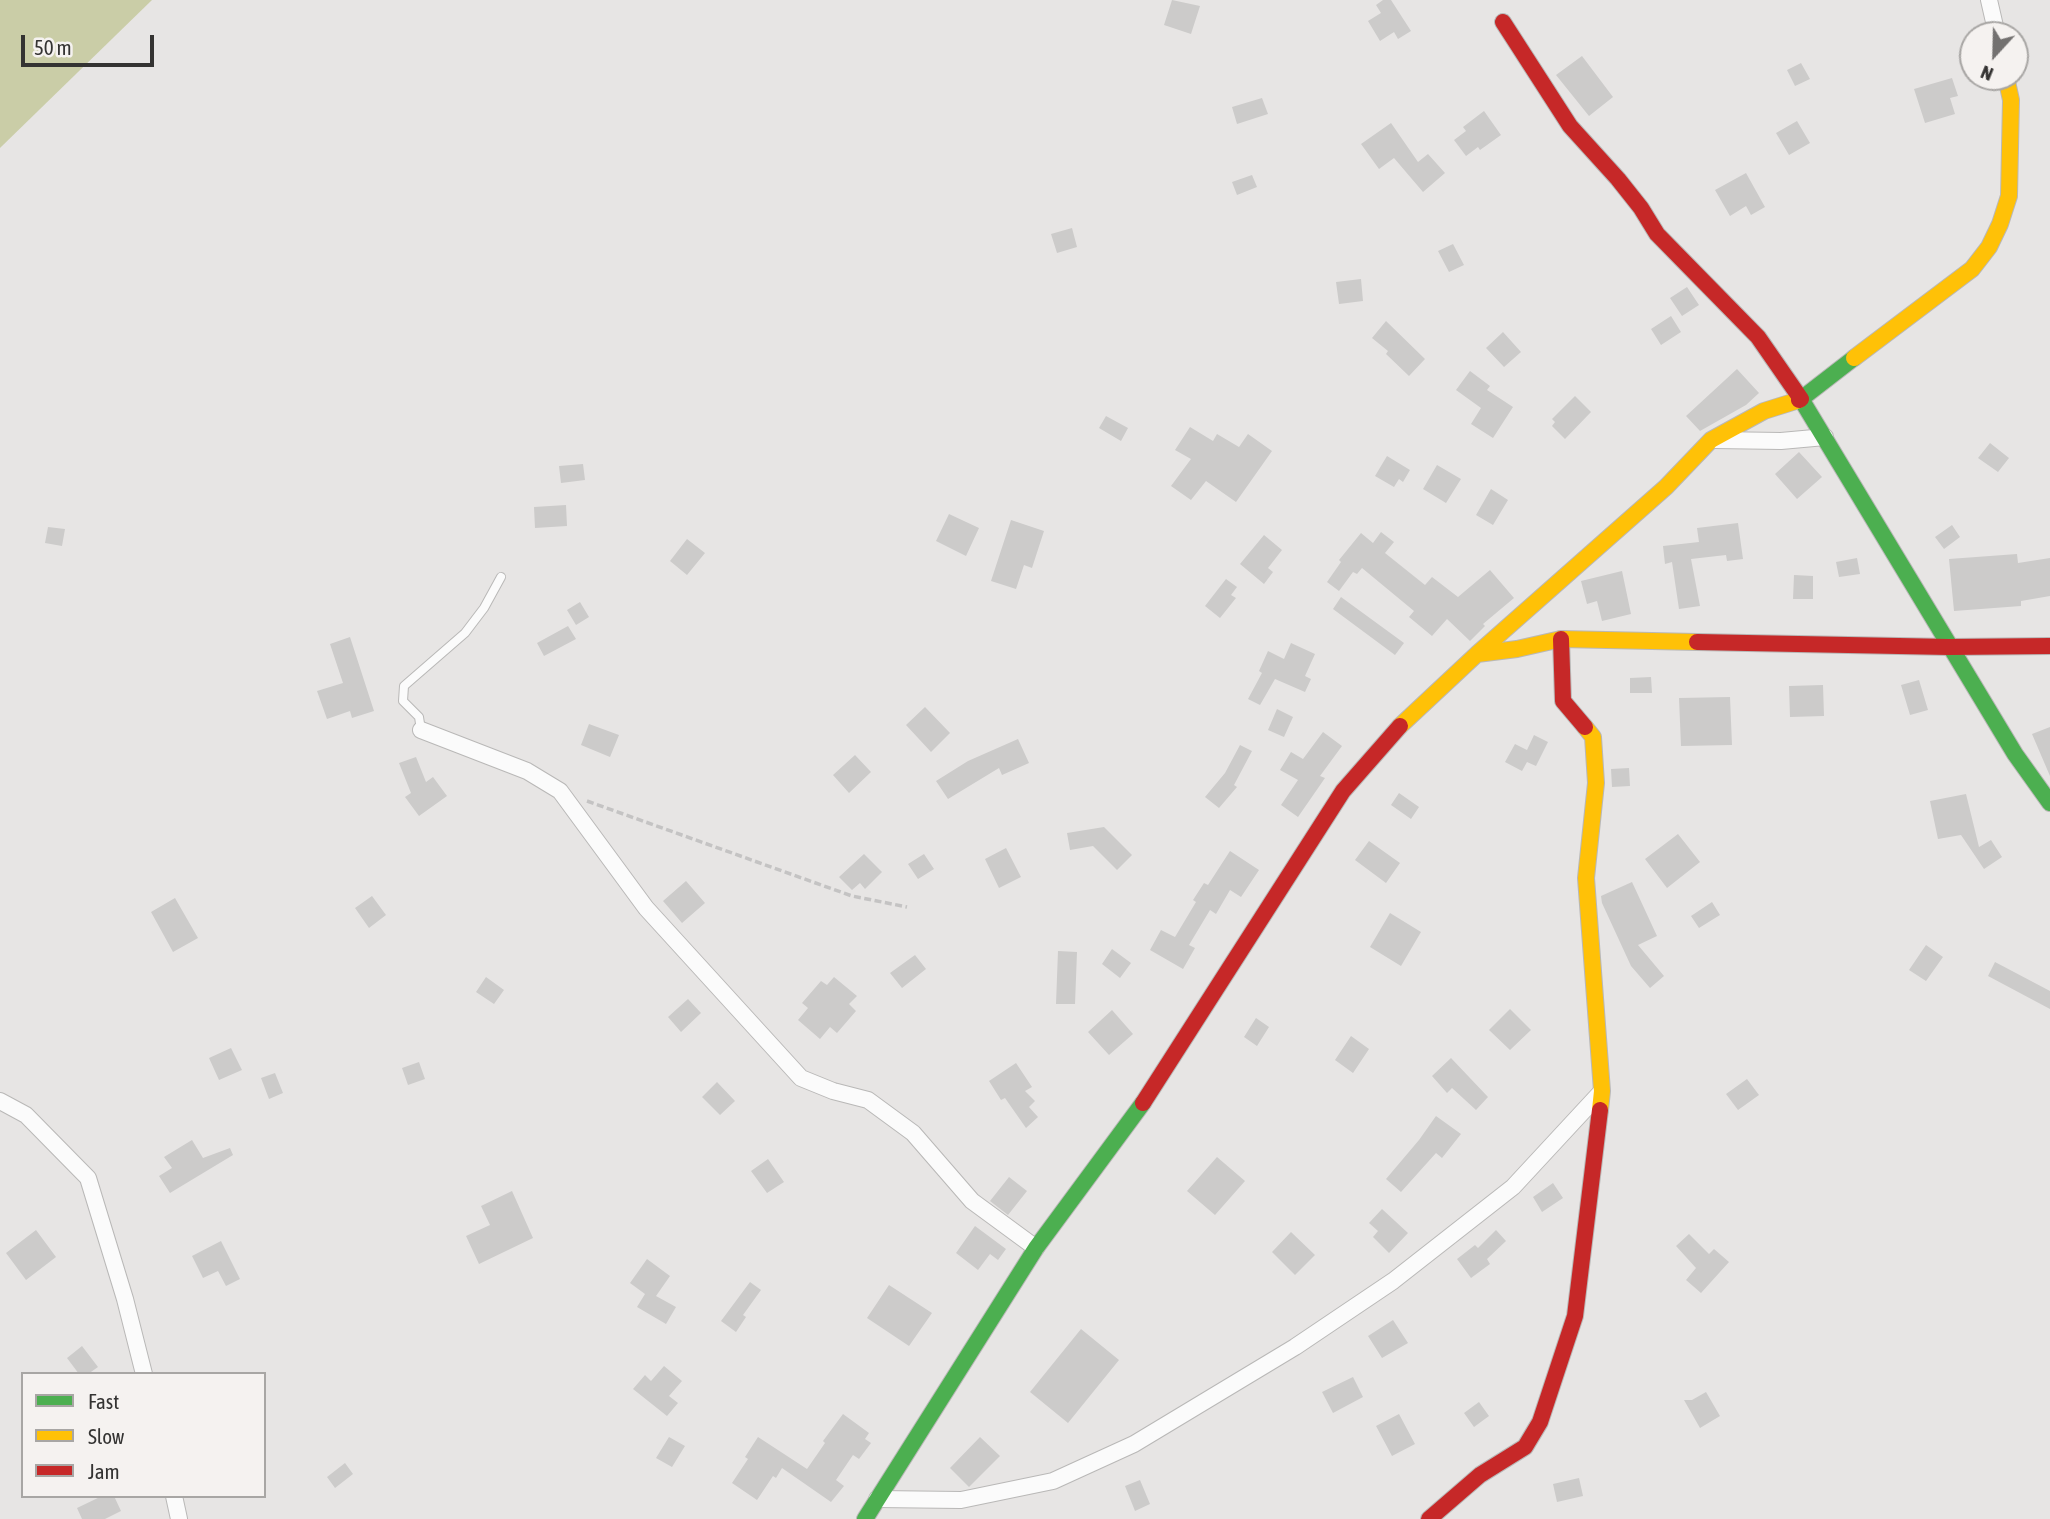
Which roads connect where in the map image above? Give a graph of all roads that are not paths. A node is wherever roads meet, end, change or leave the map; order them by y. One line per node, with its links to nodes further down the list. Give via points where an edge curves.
1 (1989, 0): 2 (street)
2 (1994, 21)
3 (1503, 22): 5 (street, via 1570,126 1618,178 1657,234 1758,337)
4 (2009, 91): 5 (street, via 2009,196 1989,247 1972,269)
5 (1801, 399): 6 (street); 7 (street, via 1764,411)
6 (1825, 437): 7 (street); 11 (street)
7 (1711, 440): 12 (street, via 1666,487)
8 (501, 577): 13 (lane, via 465,633 404,686 403,701 419,717)
9 (1561, 639): 11 (street); 12 (street); 15 (street, via 1563,701 1593,737 1596,783 1586,878)
10 (2050, 646): 11 (street)
11 (1949, 647): 14 (street)
12 (1477, 654): 17 (street, via 1404,721 1343,791 1129,1124)
13 (421, 730): 17 (street, via 527,771 560,791 646,908 801,1078 867,1100 902,1124 972,1201)
14 (2050, 803)
15 (1602, 1091): 20 (street, via 1513,1187 1393,1281 1295,1347 1134,1444 1053,1481 1027,1487 961,1500); 23 (street, via 1575,1316 1539,1422 1525,1447 1480,1475)
16 (0, 1101): 18 (street, via 26,1115 88,1178)
17 (1036, 1248): 20 (street)
18 (143, 1372)
19 (174, 1498): 21 (street)
20 (877, 1499): 22 (street)
21 (179, 1519)
22 (865, 1519)
23 (1429, 1519)

